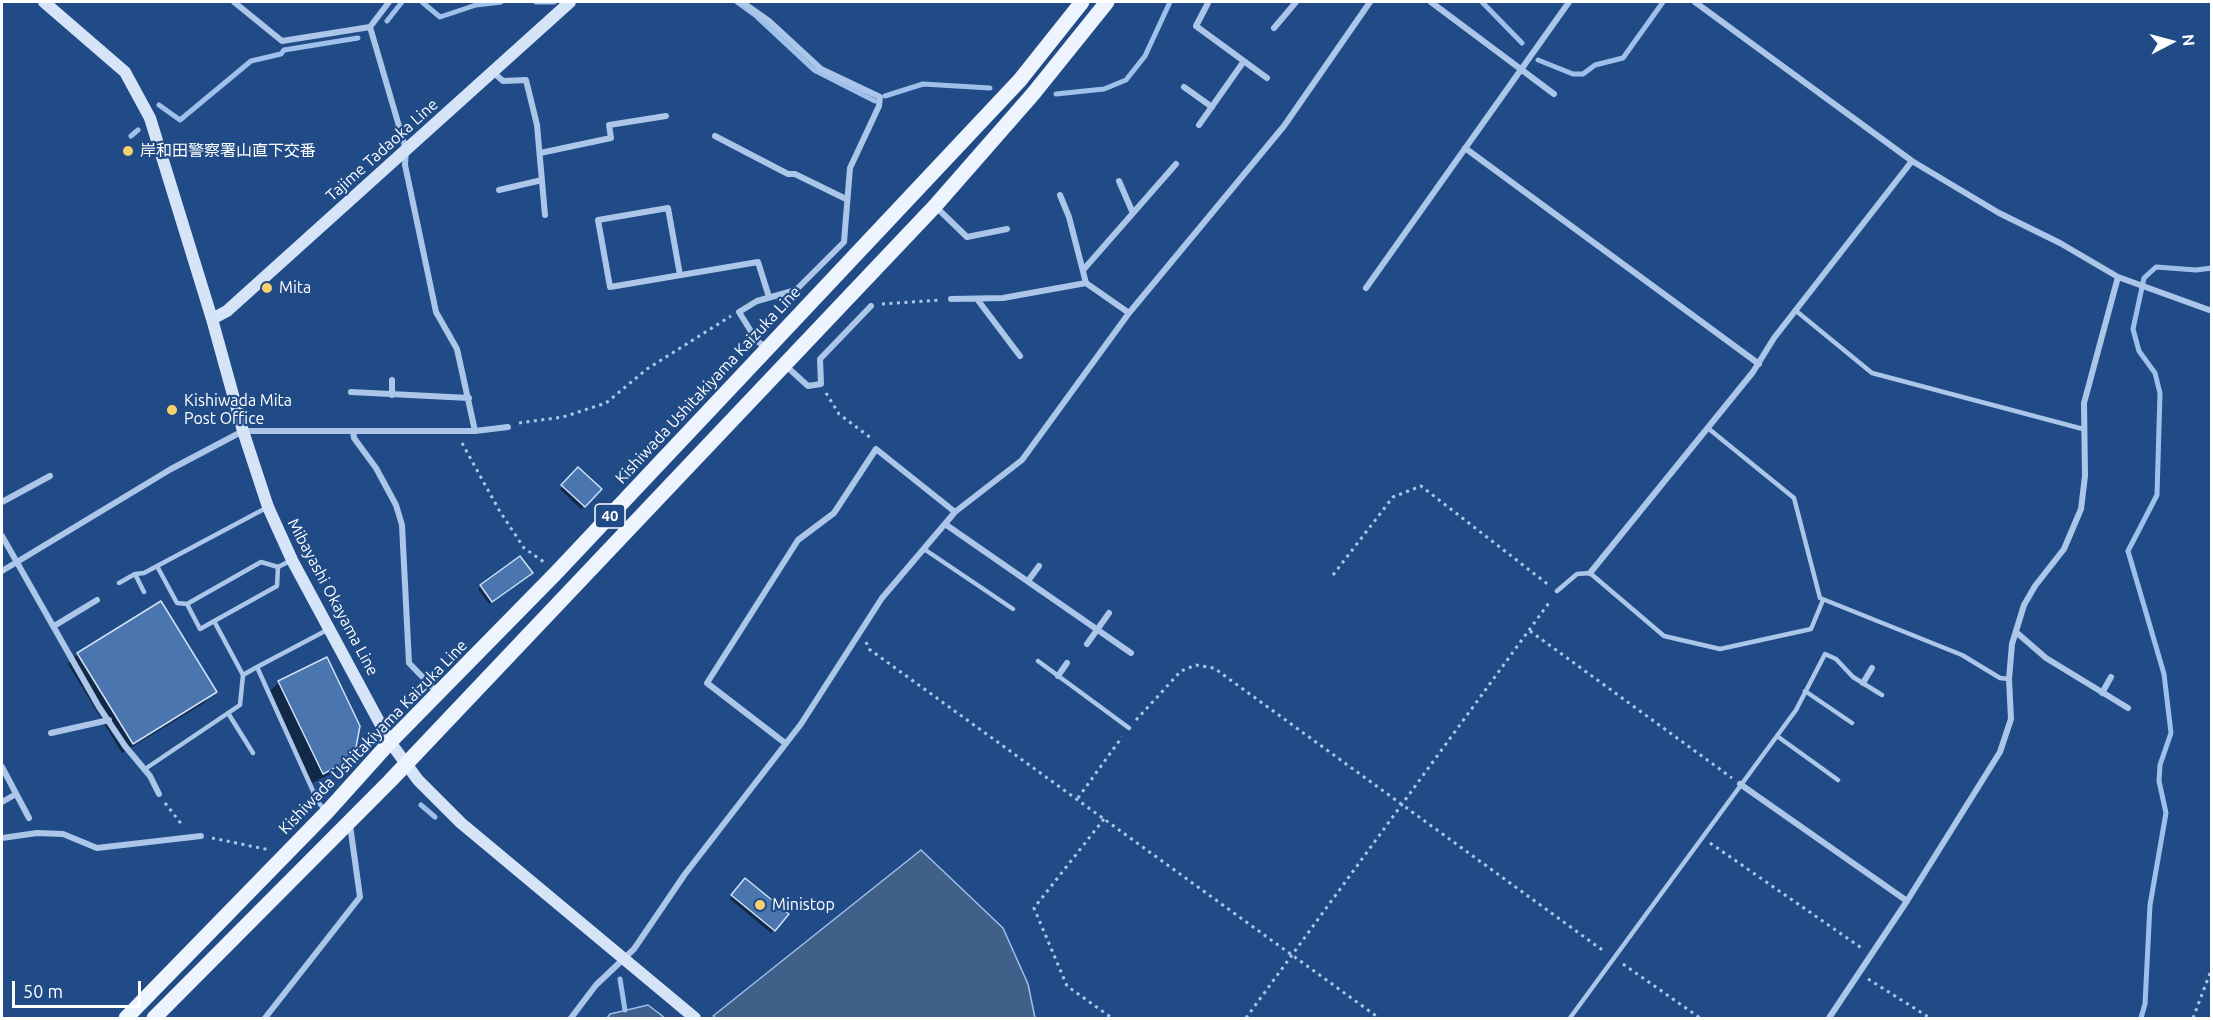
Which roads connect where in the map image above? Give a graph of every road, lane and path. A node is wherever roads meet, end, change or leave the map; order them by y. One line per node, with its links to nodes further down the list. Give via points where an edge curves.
1 (44, 2): 53 (main road, Mibayashi Okayama Line, via 125,72 139,95 150,118)
2 (234, 2): 14 (street, via 282,41)
3 (388, 2): 14 (street)
4 (570, 2): 18 (main road, Tajime Tadaoka Line)
5 (742, 2): 35 (street, via 821,69 880,97 850,168)
6 (1082, 2): 54 (main road, Kishiwada Ushitakiyama Kaizuka Line / 40, via 1020,80)
7 (1107, 2): 36 (main road, 40)
8 (1208, 2): 16 (street, via 1196,26)
9 (1295, 2): 15 (street)
10 (1370, 2): 52 (street, via 1284,126)
11 (1431, 2): 17 (street)
12 (1569, 2): 17 (street)
13 (1695, 2): 29 (street)
14 (370, 27): 27 (street)
15 (1274, 28)
16 (1244, 61): 19 (street); 22 (street)
17 (1519, 70): 21 (street); 26 (street)
18 (493, 72): 27 (main road, Tajime Tadaoka Line); 28 (street, via 503,81 526,80)
19 (1267, 78)
20 (1185, 87): 22 (street)
21 (1554, 94)
22 (1212, 107): 24 (street)
23 (666, 116): 28 (street, via 609,125 611,138)
24 (1199, 125)
25 (715, 136): 35 (street)
26 (1465, 148): 44 (street); 56 (street)
27 (406, 150): 53 (main road, Tajime Tadaoka Line, via 227,311); 62 (street, via 405,165 436,312 457,349)
28 (540, 153): 31 (street)
29 (1912, 161): 42 (street); 49 (street)
30 (1176, 164): 37 (street)
31 (542, 180): 33 (street); 38 (street)
32 (1119, 180): 37 (street)
33 (499, 190)
34 (1060, 195): 40 (street)
35 (846, 199): 45 (street, via 844,242 796,290)
36 (935, 206): 39 (street, via 967,237); 57 (main road, 40)
37 (1132, 211): 40 (street)
38 (545, 215)
39 (1007, 229)
40 (1084, 269): 43 (street)
41 (681, 275): 41 (street, via 610,287 597,220 668,207); 45 (street, via 758,262)
42 (2118, 277): 50 (street); 65 (street, via 2084,403)
43 (1086, 283): 47 (street); 52 (street)
44 (1366, 288)
45 (769, 297): 51 (street)
46 (951, 299): 47 (street); 48 (path)
47 (977, 299): 55 (street)
48 (871, 306): 59 (street, via 820,359)
49 (1795, 310): 56 (street); 65 (lane, via 1872,373)
50 (2211, 311)
51 (739, 312): 54 (street); 63 (path, via 647,369 606,403 563,417)
52 (1129, 313): 74 (street, via 1022,460)
53 (212, 319): 66 (main road, Mibayashi Okayama Line)
54 (767, 349): 84 (main road, Kishiwada Ushitakiyama Kaizuka Line / 40)
55 (1020, 356)
56 (1758, 364): 64 (street)
57 (785, 365): 59 (street, via 808,386); 129 (main road, 40)
58 (392, 380): 61 (street)
59 (821, 384): 70 (path, via 839,414 872,439)
60 (351, 392): 61 (street)
61 (392, 395): 62 (street)
62 (469, 398): 69 (street)
63 (508, 427): 69 (street)
64 (1709, 429): 85 (street); 93 (lane, via 1794,498 1820,598)
65 (2083, 429): 102 (street, via 2085,476 2081,509 2064,549 2024,605)
66 (243, 431): 67 (street); 73 (main road, Mibayashi Okayama Line); 79 (street)
67 (352, 431): 68 (street); 116 (street, via 396,505 402,525 409,663)
68 (455, 431): 69 (street); 84 (path, via 524,548)
69 (475, 431)
70 (876, 449): 74 (street); 127 (street, via 834,513 798,540 707,683)
71 (50, 476): 72 (street)
72 (2, 502)
73 (268, 507): 78 (main road, Mibayashi Okayama Line); 80 (lane)
74 (955, 512): 75 (street)
75 (945, 524): 77 (street); 88 (street)
76 (2, 536): 79 (street)
77 (924, 549): 95 (lane); 103 (street, via 882,598)
78 (292, 560): 82 (lane); 99 (main road, Mibayashi Okayama Line)
79 (16, 561): 83 (street); 98 (street)
80 (157, 566): 86 (lane); 94 (lane, via 177,603)
81 (1039, 566): 88 (street)
82 (278, 567): 94 (lane, via 261,562); 97 (lane, via 277,586)
83 (2, 571)
84 (556, 573): 116 (main road, Kishiwada Ushitakiyama Kaizuka Line / 40)
85 (1590, 573): 90 (lane, via 1577,574); 93 (lane, via 1664,636 1720,649 1811,629)
86 (135, 574): 89 (lane); 91 (lane)
87 (1333, 575): 90 (path, via 1393,497 1421,486)
88 (1028, 581): 100 (street)
89 (118, 583)
90 (1557, 591): 101 (path)
91 (144, 592)
92 (97, 600): 98 (street)
93 (1824, 600): 113 (lane)
94 (187, 604): 97 (lane, via 200,629)
95 (1013, 609)
96 (1108, 613): 100 (street)
97 (214, 621): 110 (lane)
98 (54, 626): 121 (street)
99 (329, 629): 108 (lane); 126 (main road, Mibayashi Okayama Line)
100 (1097, 629): 104 (street); 105 (street)
101 (1530, 631): 133 (path); 138 (path)
102 (2016, 632): 113 (street); 117 (street, via 2046,658)
103 (858, 636): 127 (street); 136 (path, via 869,649)
104 (1087, 644)
105 (1131, 653)
106 (1038, 661): 111 (lane)
107 (1067, 663): 111 (street)
108 (257, 667): 110 (lane); 139 (lane, via 318,802)
109 (1872, 668): 114 (street)
110 (243, 675): 120 (lane, via 240,705)
111 (1058, 676): 123 (lane)
112 (2111, 677): 117 (street)
113 (2010, 679): 148 (street, via 2011,718 2000,752)
114 (1863, 683): 115 (lane, via 1836,658 1825,654); 118 (lane)
115 (1805, 692): 122 (lane); 125 (lane)
116 (438, 693): 126 (main road, Kishiwada Ushitakiyama Kaizuka Line / 40)
117 (2102, 693): 119 (street)
118 (1882, 695)
119 (2128, 708)
120 (228, 713): 128 (lane); 131 (lane)
121 (109, 720): 124 (street); 131 (street)
122 (1852, 723)
123 (1129, 728): 136 (path); 138 (path, via 1181,671 1196,665 1214,668)
124 (51, 733)
125 (1777, 736): 132 (lane); 133 (lane)
126 (390, 742): 129 (main road, Mibayashi Okayama Line); 139 (main road, Kishiwada Ushitakiyama Kaizuka Line / 40)
127 (785, 743): 152 (street, via 685,874 634,949)
128 (253, 753)
129 (405, 764): 142 (main road, 40); 152 (main road, Mibayashi Okayama Line, via 461,823)
130 (2, 767): 134 (street)
131 (145, 770): 135 (street)
132 (1838, 780)
133 (1740, 784): 146 (lane); 148 (street)
134 (16, 794): 137 (street); 140 (street)
135 (159, 794): 143 (path)
136 (1078, 798): 141 (path)
137 (2, 802)
138 (1402, 805): 150 (path); 151 (path)
139 (327, 812): 155 (main road, Kishiwada Ushitakiyama Kaizuka Line / 40)
140 (29, 818)
141 (1104, 819): 150 (path); 160 (path, via 1034,909 1067,986)
142 (350, 821): 156 (main road, 40); 157 (street, via 360,897)
143 (191, 836): 144 (street); 145 (street, via 97,848 63,834)
144 (201, 836): 147 (path)
145 (2, 838)
146 (1703, 838): 149 (path); 151 (lane)
147 (272, 850)
148 (1907, 901): 149 (street)
149 (1872, 955): 154 (street)
150 (1291, 956): 161 (path); 162 (path)
151 (1614, 958): 163 (lane); 164 (path)
152 (622, 959): 158 (street); 159 (main road, Mibayashi Okayama Line)
153 (2211, 968): 167 (path)
154 (1859, 973): 165 (street); 166 (path)
155 (126, 1018)
156 (154, 1018)
157 (265, 1018)
158 (571, 1018)
159 (695, 1018)
160 (1112, 1018)
161 (1246, 1018)
162 (1379, 1018)
163 (1570, 1018)
164 (1700, 1018)
165 (1829, 1018)
166 (1930, 1018)
167 (2193, 1018)

